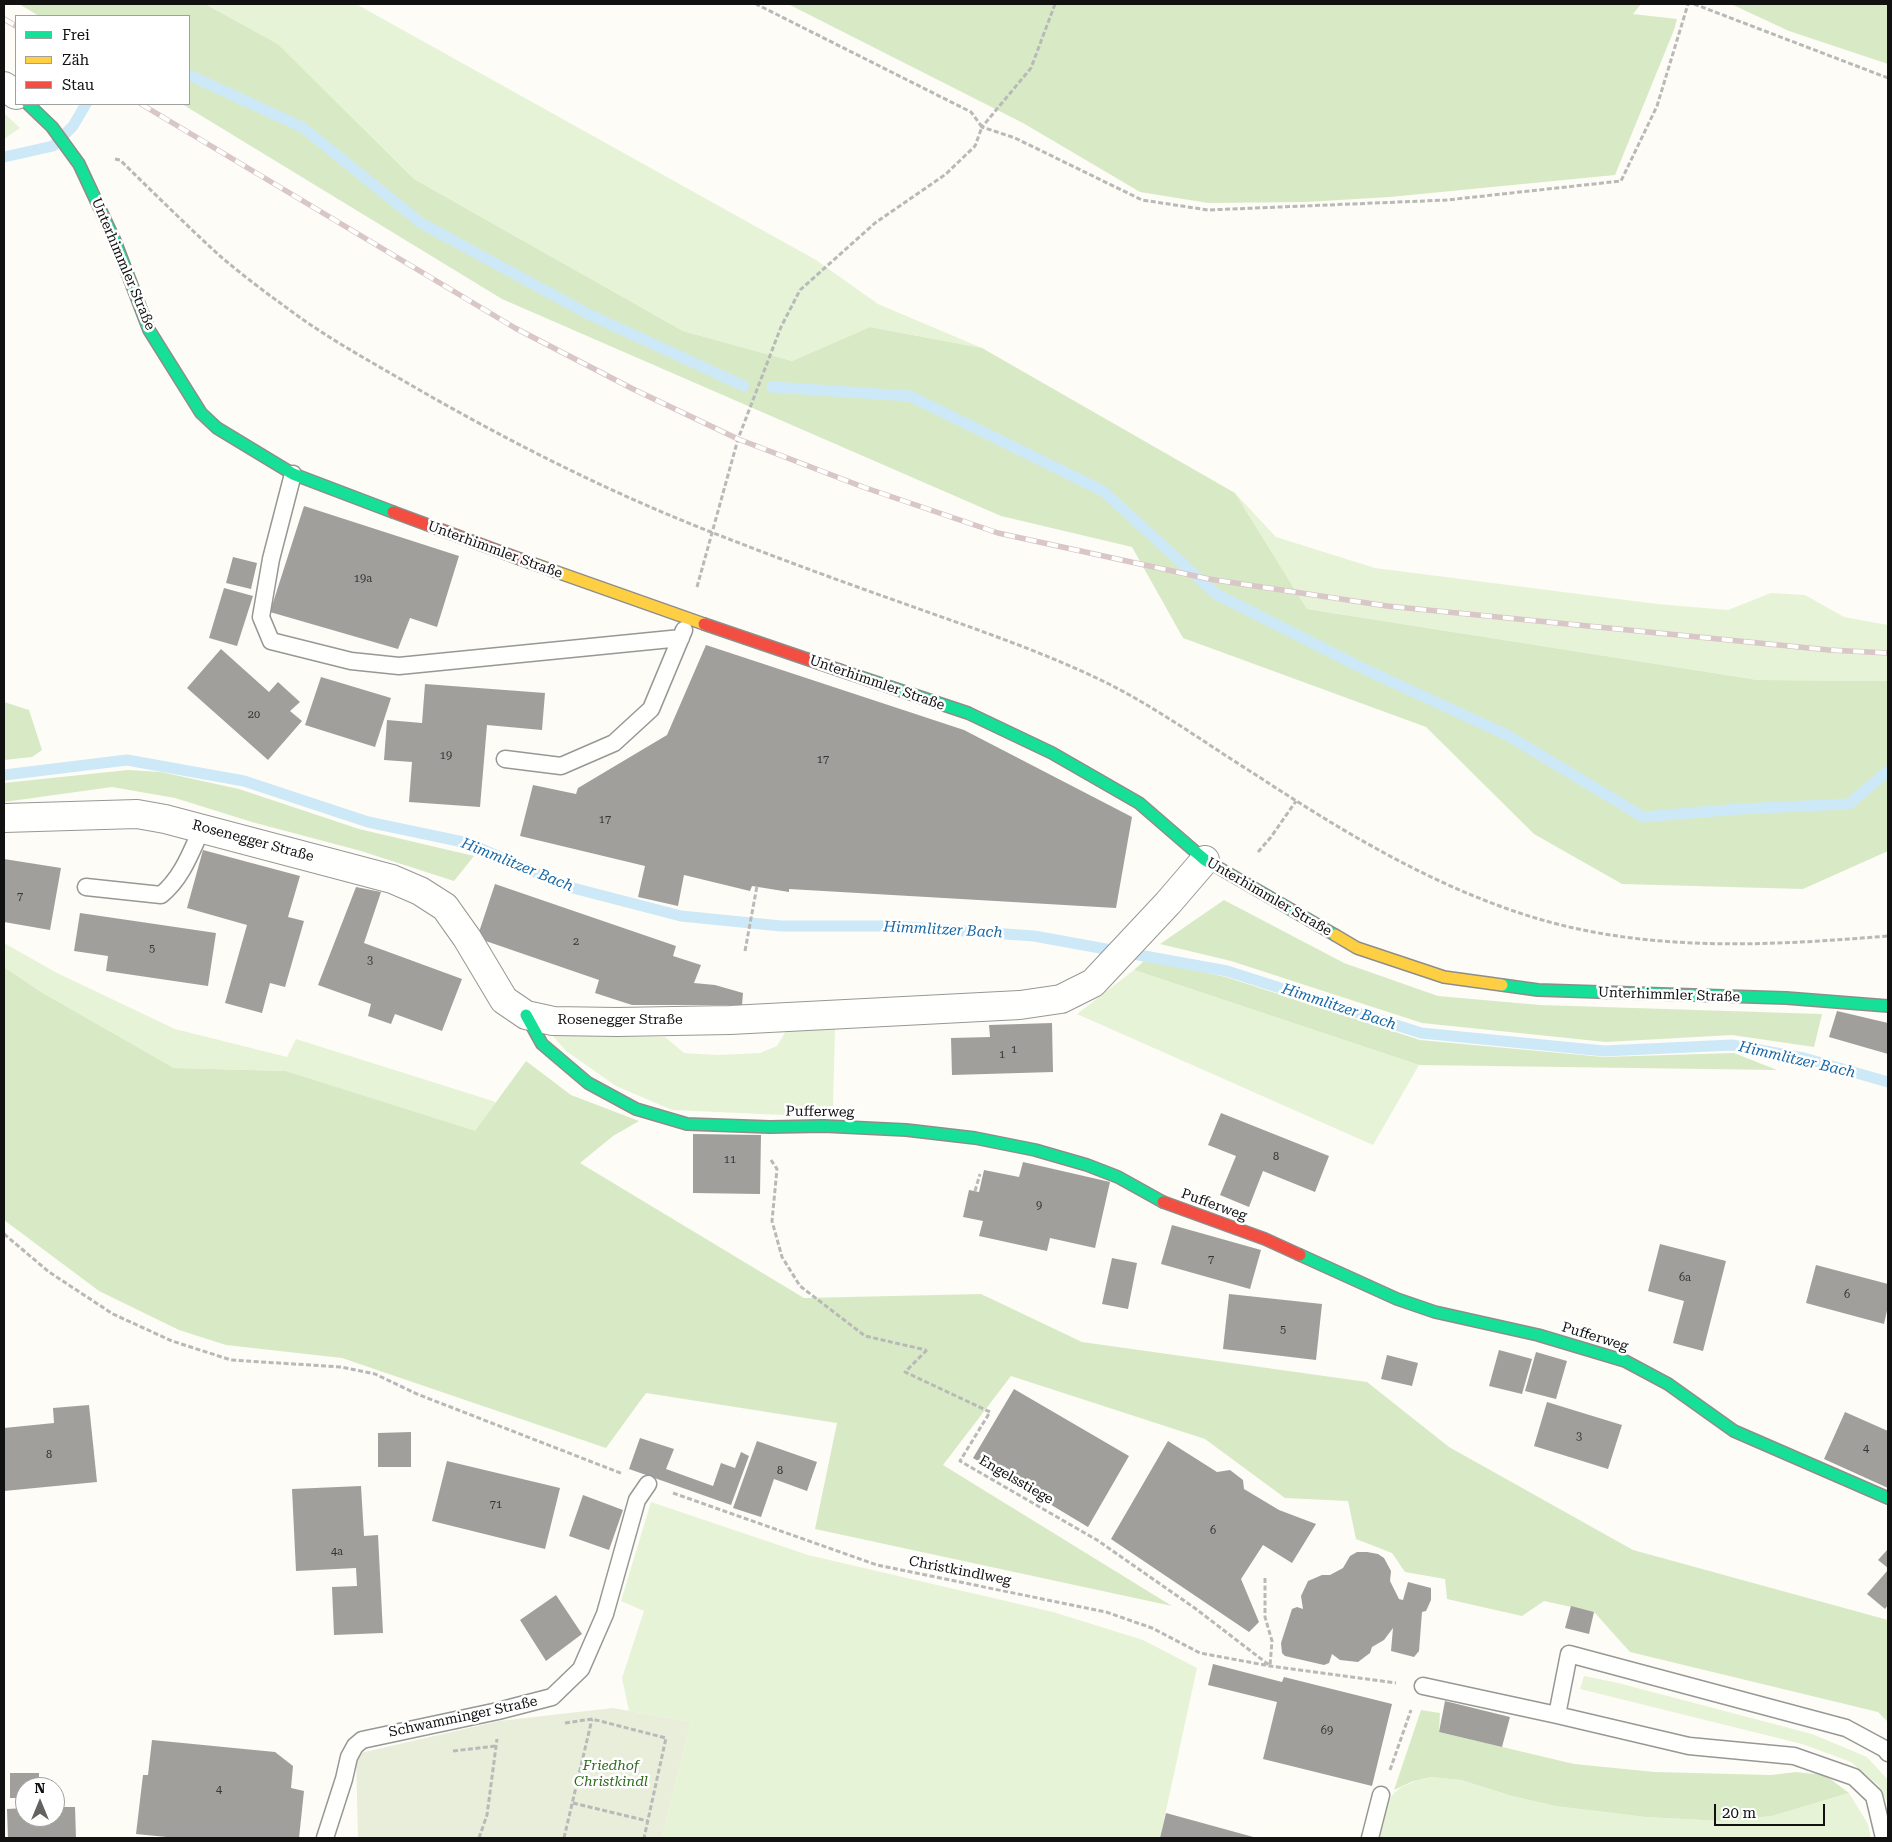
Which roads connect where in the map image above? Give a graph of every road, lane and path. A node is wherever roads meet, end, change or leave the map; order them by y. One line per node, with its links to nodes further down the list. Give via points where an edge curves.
1 (756, 4): 9 (path, via 972,112)
2 (1055, 4): 9 (path, via 1031,68)
3 (1688, 4): 9 (path, via 1657,106 1621,181 1447,200 1208,210 1142,200 1015,138)
4 (1694, 4): 5 (path)
5 (1888, 78)
6 (4, 86): 7 (street)
7 (15, 94)
8 (29, 105): 10 (street, Unterhimmler Straße, via 52,126)
9 (982, 126): 12 (path, via 975,146 946,174 876,223 800,290 781,327 738,439)
10 (76, 160): 11 (street, Unterhimmler Straße, via 115,240 149,330 201,413 217,428); 12 (path, via 103,157 120,160 222,258 286,308 348,348 556,465)
11 (293, 474): 13 (street, Unterhimmler Straße, via 476,544); 14 (lane, via 271,559 261,617 271,641 351,661 399,666)
12 (712, 532): 13 (path); 16 (path, via 1030,649 1109,684 1171,719)
13 (688, 618): 14 (lane); 19 (street, Unterhimmler Straße, via 968,713 1052,753 1139,803)
14 (681, 638): 15 (lane, via 652,709 614,743 561,766)
15 (505, 759)
16 (1296, 801): 20 (path, via 1271,837); 23 (path, via 1432,877 1491,904 1556,923 1629,939 1712,944 1796,943)
17 (4, 818): 18 (street, Rosenegger Straße, via 137,814)
18 (202, 828): 22 (lane, via 180,875 161,895); 26 (street, Rosenegger Straße, via 392,879 420,890 445,907 504,1000)
19 (1205, 860): 20 (street, Unterhimmler Straße); 26 (street, Rosenegger Straße, via 1093,983 1061,999 730,1020 553,1021)
20 (1235, 877): 25 (street, Unterhimmler Straße, via 1357,948 1444,977 1538,990 1786,998)
21 (757, 886): 24 (path)
22 (86, 887)
23 (1888, 936)
24 (745, 951)
25 (1888, 1006)
26 (526, 1015): 27 (street, Pufferweg, via 542,1044 588,1083 636,1109 687,1124)
27 (770, 1127): 30 (street, Pufferweg, via 906,1130 975,1138 1035,1150 1086,1165 1118,1177 1156,1200 1265,1239 1397,1300 1538,1335 1625,1361 1668,1384 1734,1431); 32 (path, Engelsstiege, via 768,1157 777,1169 772,1221 782,1257 800,1286 865,1336 927,1350 904,1372 990,1412 960,1461 1097,1540 1196,1609)
28 (4, 1234): 29 (path, Christkindlweg, via 49,1272 113,1314 172,1341 231,1360 341,1367 375,1374 417,1394)
29 (648, 1484): 32 (path, Christkindlweg, via 877,1565 1106,1612 1152,1628 1200,1653); 43 (lane, Schwamminger Straße, via 637,1500 605,1614 581,1669 552,1697 362,1740 349,1757)
30 (1888, 1498)
31 (1265, 1578): 32 (path, via 1265,1617 1272,1642)
32 (1270, 1666): 33 (path, Christkindlweg)
33 (1423, 1686): 35 (lane)
34 (1411, 1710): 40 (path)
35 (1557, 1715): 39 (lane, via 1569,1654 1846,1728); 48 (lane, via 1689,1746 1794,1756 1854,1776 1874,1796)
36 (498, 1732): 37 (path)
37 (496, 1746): 38 (path); 44 (path, via 487,1815)
38 (451, 1752)
39 (1888, 1753)
40 (1381, 1795): 47 (lane)
41 (572, 1803): 42 (path); 42 (path, via 592,1719 666,1738); 45 (path)
42 (648, 1820): 46 (path)
43 (325, 1838)
44 (479, 1838)
45 (564, 1838)
46 (644, 1838)
47 (1370, 1838)
48 (1884, 1838)

